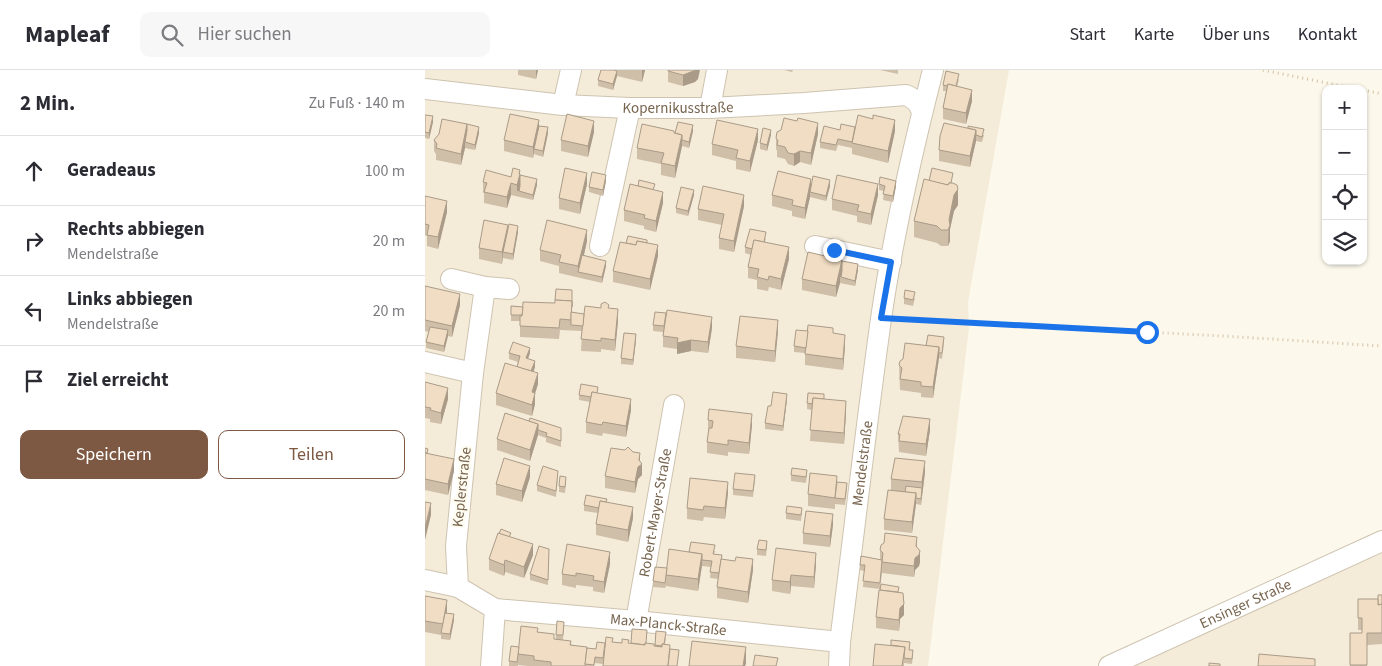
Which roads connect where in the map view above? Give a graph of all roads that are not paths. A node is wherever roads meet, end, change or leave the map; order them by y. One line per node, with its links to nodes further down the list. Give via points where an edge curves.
1 (571, 70): 5 (street)
2 (717, 70): 7 (street)
3 (933, 70): 8 (street, Mendelstraße)
4 (425, 89): 5 (street, Kopernikusstraße)
5 (563, 105): 6 (street, Kopernikusstraße)
6 (630, 108): 7 (street, Kopernikusstraße); 9 (street)
7 (710, 108): 8 (street, Kopernikusstraße, via 895,94 914,98)
8 (922, 112): 11 (street, Mendelstraße)
9 (600, 246)
10 (815, 246): 11 (street)
11 (891, 262): 23 (street, Mendelstraße)
12 (451, 279): 13 (street)
13 (485, 287): 14 (street); 16 (street, Keplerstraße)
14 (509, 289)
15 (425, 362): 16 (street)
16 (473, 373): 20 (street, Keplerstraße, via 456,546)
17 (674, 406): 22 (street, Robert-Mayer-Straße)
18 (1382, 541): 26 (street, Ensinger Straße)
19 (425, 580): 20 (street)
20 (458, 587): 21 (street)
21 (495, 609): 22 (street, Max-Planck-Straße); 24 (street)
22 (636, 620): 23 (street, Max-Planck-Straße)
23 (840, 642): 25 (street, Mendelstraße)
24 (491, 666)
25 (839, 666)
26 (1109, 666)

